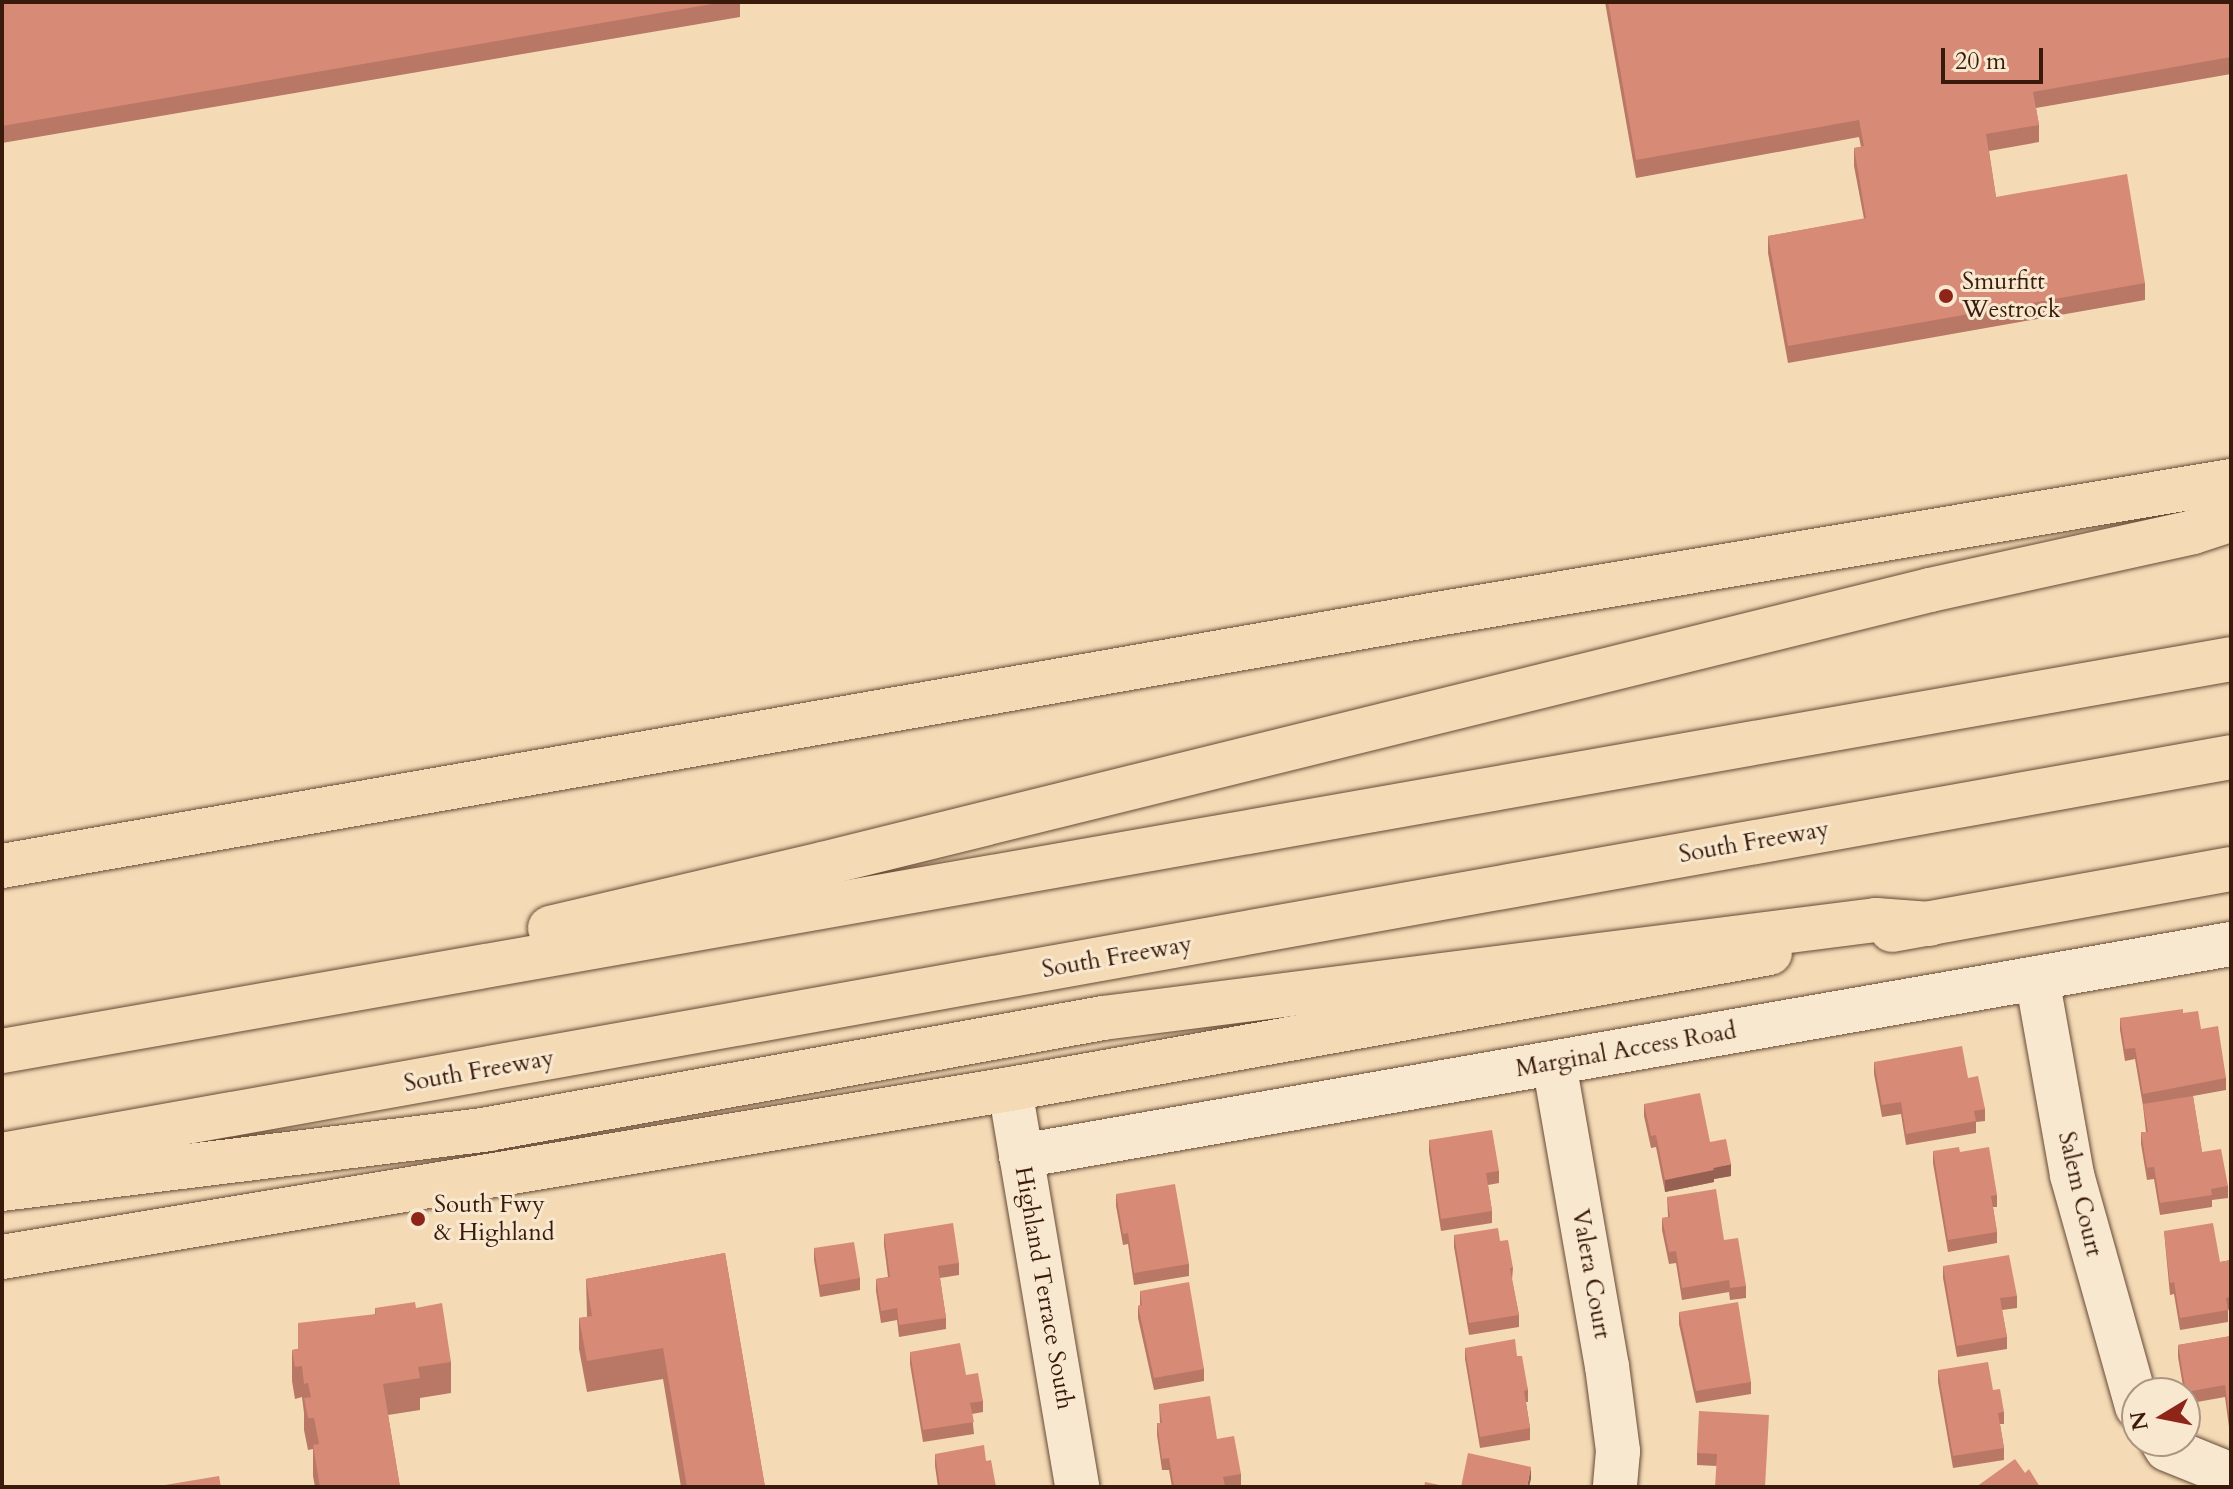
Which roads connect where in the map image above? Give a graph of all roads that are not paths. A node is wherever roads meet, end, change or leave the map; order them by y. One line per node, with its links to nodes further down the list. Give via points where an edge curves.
1 (2231, 481): 5 (main road, via 1464,609)
2 (2231, 520): 10 (main road, via 837,861)
3 (2231, 659): 10 (main road)
4 (2231, 757): 14 (main road, South Freeway)
5 (2, 866)
6 (2231, 869): 7 (main road)
7 (1930, 924): 13 (main road); 16 (main road, via 1876,920 1103,1018 488,1129)
8 (2231, 944): 9 (street, Marginal Access Road)
9 (2037, 978): 12 (street, Marginal Access Road); 18 (street, Salem Court, via 2072,1175)
10 (102, 1034): 11 (main road)
11 (2, 1051)
12 (1554, 1063): 15 (street, Marginal Access Road); 22 (street, Valera Court, via 1607,1366 1618,1451)
13 (1010, 1089): 15 (street, Highland Terrace South); 17 (main road)
14 (2, 1155)
15 (1021, 1156): 21 (street, Highland Terrace South)
16 (2, 1189)
17 (2, 1257)
18 (2129, 1377)
19 (2187, 1457): 20 (street)
20 (2231, 1475)
21 (1077, 1487)
22 (1615, 1487)

